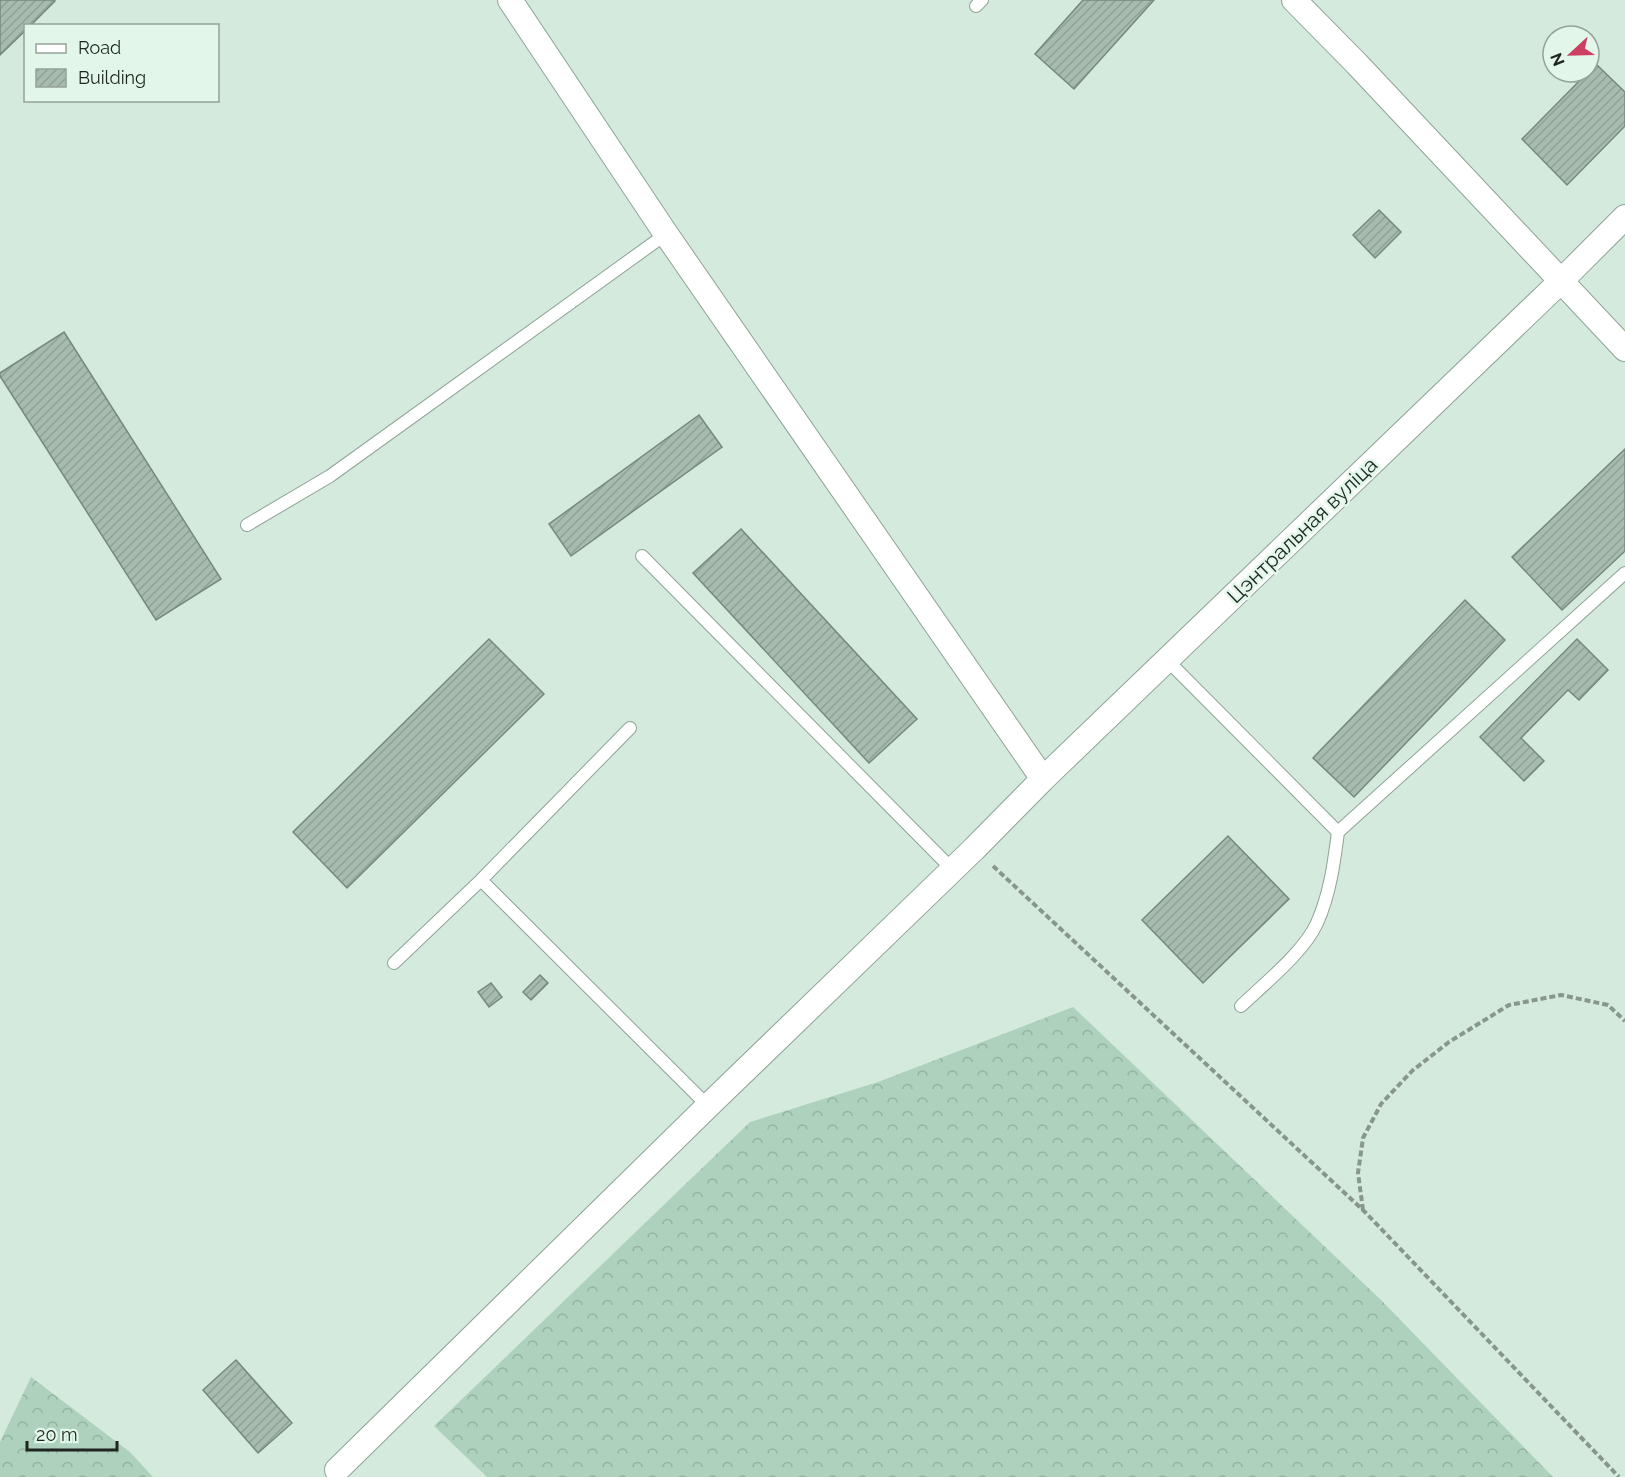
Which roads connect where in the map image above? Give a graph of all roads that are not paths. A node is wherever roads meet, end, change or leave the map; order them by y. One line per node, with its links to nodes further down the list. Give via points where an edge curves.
1 (510, 0): 4 (street)
2 (1294, 0): 5 (street)
3 (1625, 217): 5 (street, Цэнтральная вуліца)
4 (666, 234): 7 (lane, via 330,476); 12 (street)
5 (1561, 281): 6 (street); 10 (street, Цэнтральная вуліца)
6 (1625, 349)
7 (247, 525)
8 (642, 556): 14 (lane)
9 (1625, 573): 13 (lane)
10 (1167, 660): 12 (street, Цэнтральная вуліца); 13 (lane)
11 (630, 728): 15 (lane)
12 (1043, 779): 14 (street, Цэнтральная вуліца)
13 (1338, 832): 17 (lane, via 1332,879 1316,925 1294,956)
14 (952, 869): 18 (street, Цэнтральная вуліца)
15 (482, 880): 16 (lane); 18 (lane)
16 (394, 963)
17 (1241, 1006)
18 (708, 1106): 19 (street, Цэнтральная вуліца)
19 (333, 1474)

